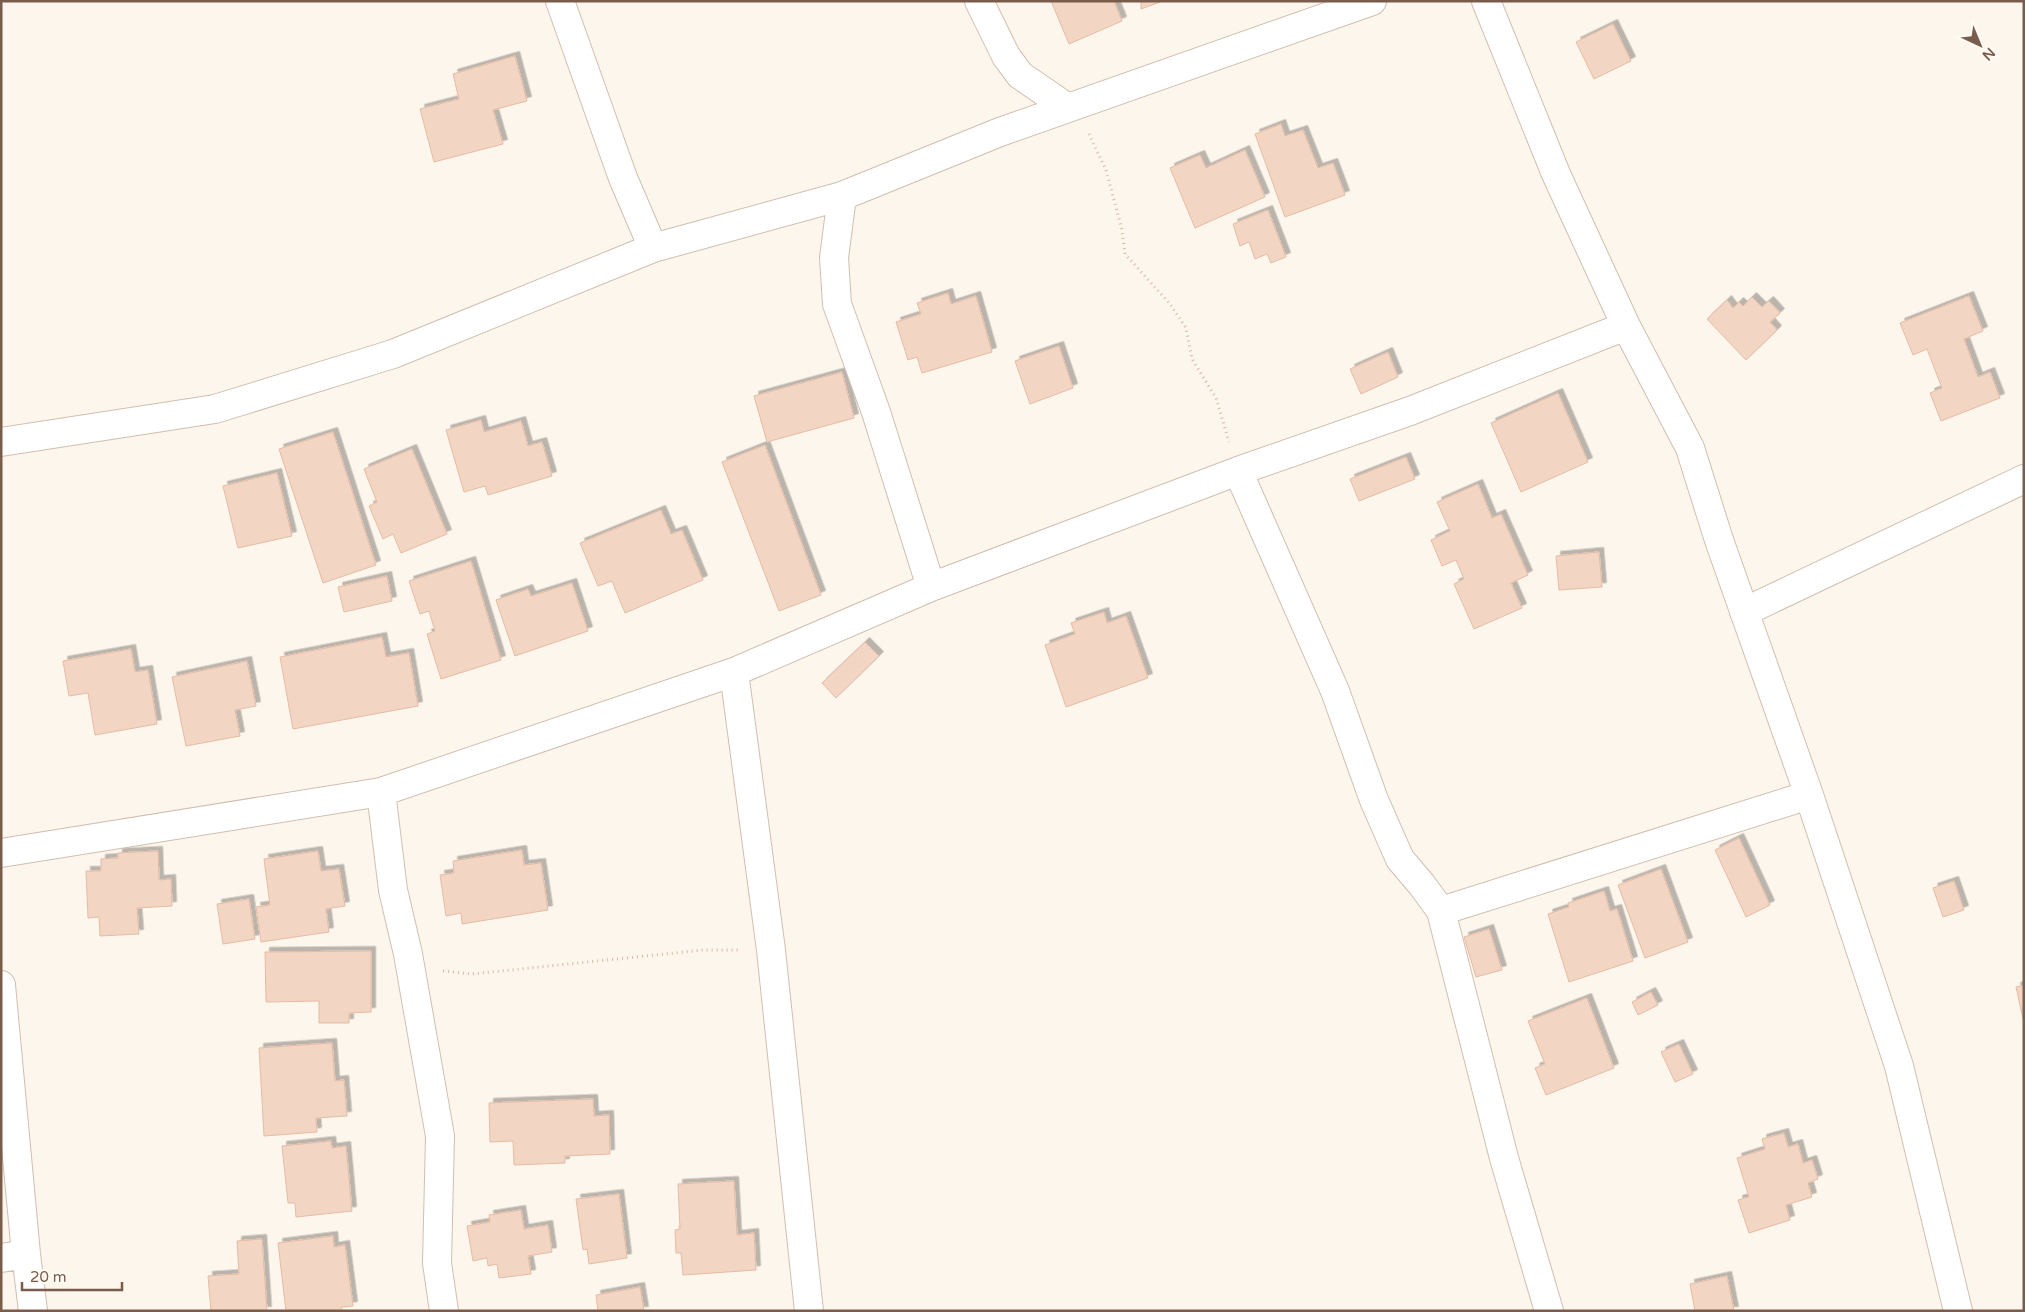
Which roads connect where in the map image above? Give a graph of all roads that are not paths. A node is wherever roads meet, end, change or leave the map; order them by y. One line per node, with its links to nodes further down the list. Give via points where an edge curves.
1 (560, 1): 7 (street, via 623,178)
2 (979, 1): 5 (street, via 1006,56 1020,75)
3 (1372, 1): 5 (street)
4 (1486, 1): 8 (street, via 1556,174)
5 (1068, 108): 6 (street)
6 (842, 196): 7 (street); 12 (street, via 834,258 837,304 876,412)
7 (653, 248): 9 (street, via 393,354 215,409)
8 (1626, 326): 10 (street, via 1410,411); 13 (street, via 1690,448)
9 (1, 442)
10 (1238, 471): 12 (street); 18 (street, via 1335,692 1374,800 1400,859)
11 (2024, 479): 13 (street)
12 (931, 587): 14 (street)
13 (1744, 612): 16 (street)
14 (734, 672): 15 (street); 23 (street, via 771,950)
15 (381, 792): 17 (street); 22 (street, via 394,890 440,1136 437,1263)
16 (1809, 795): 18 (street); 25 (street, via 1899,1066)
17 (1, 853)
18 (1441, 911): 24 (street, via 1504,1158)
19 (1, 985): 20 (street)
20 (13, 1256): 21 (street)
21 (33, 1311)
22 (444, 1311)
23 (810, 1311)
24 (1549, 1311)
25 (1958, 1311)

